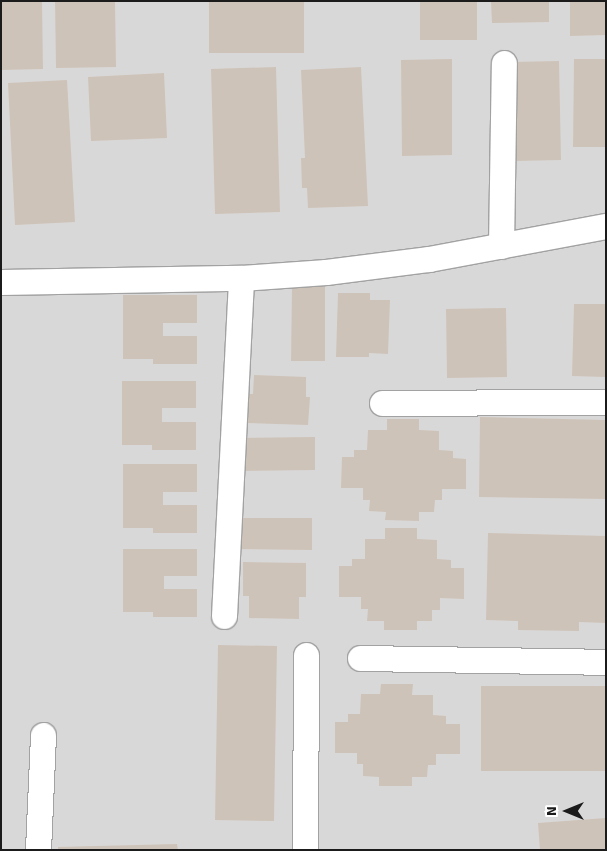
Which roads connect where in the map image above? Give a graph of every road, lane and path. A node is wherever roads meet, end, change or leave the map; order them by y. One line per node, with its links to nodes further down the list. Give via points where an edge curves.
1 (504, 63): 3 (street)
2 (606, 226): 3 (street)
3 (501, 246): 4 (street, via 326,272)
4 (241, 278): 5 (street); 8 (street)
5 (1, 282)
6 (606, 402): 7 (street)
7 (382, 403)
8 (224, 616)
9 (306, 655): 14 (street)
10 (360, 658): 11 (street)
11 (606, 662)
12 (43, 735): 13 (street)
13 (38, 850)
14 (305, 850)

